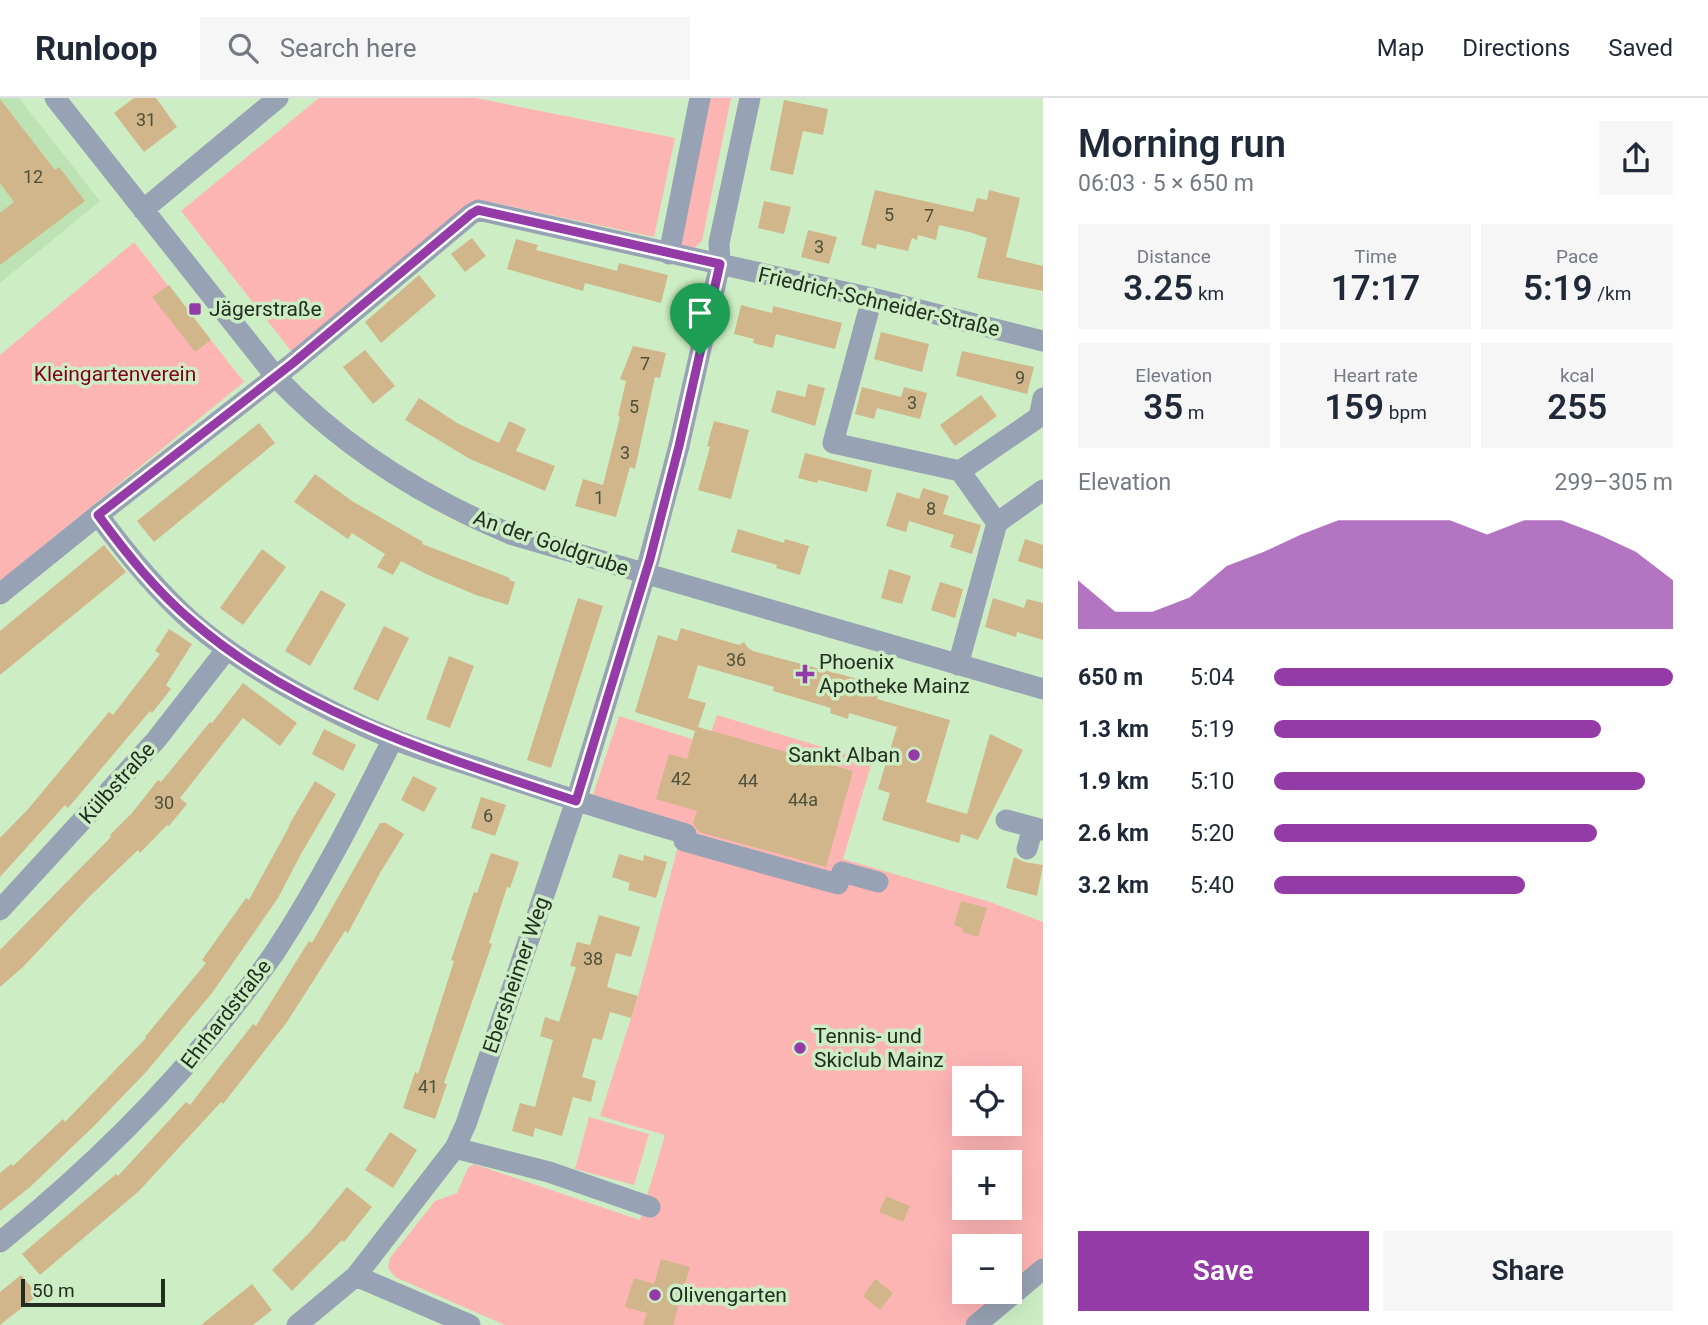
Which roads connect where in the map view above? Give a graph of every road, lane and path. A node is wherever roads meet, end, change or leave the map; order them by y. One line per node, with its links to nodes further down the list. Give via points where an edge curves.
1 (55, 98): 5 (street, An der Goldgrube)
2 (278, 98): 5 (street)
3 (700, 98): 6 (street)
4 (750, 98): 7 (street, Ebersheimer Weg, via 719,243)
5 (144, 210): 10 (street, An der Goldgrube)
6 (669, 254): 7 (street, Friedrich-Schneider-Straße); 10 (street, Friedrich-Schneider-Straße, via 478,210)
7 (720, 264): 8 (street, Friedrich-Schneider-Straße); 16 (street, Ebersheimer Weg)
8 (872, 298): 9 (street, Friedrich-Schneider-Straße); 12 (street, via 833,443)
9 (1043, 341)
10 (276, 377): 14 (street); 16 (street, An der Goldgrube, via 332,431 435,499 513,535)
11 (1042, 413): 12 (street)
12 (960, 471): 15 (street)
13 (1043, 490): 15 (street)
14 (98, 515): 17 (street); 18 (street, via 158,589)
15 (997, 523): 19 (street)
16 (645, 575): 19 (street, An der Goldgrube); 22 (street, Ebersheimer Weg)
17 (0, 594)
18 (227, 649): 21 (street, via 311,700); 27 (street, Külbstraße, via 156,740)
19 (958, 665): 20 (street, An der Goldgrube)
20 (1043, 689)
21 (393, 739): 22 (street); 30 (street, Ehrhardstraße, via 344,836 276,950 209,1040 79,1176)
22 (576, 801): 26 (street, via 686,834 684,841 838,884 842,872); 28 (street, Ebersheimer Weg)
23 (1006, 820): 24 (street)
24 (1038, 828): 25 (street)
25 (1027, 849)
26 (877, 882)
27 (0, 910)
28 (455, 1148): 29 (street, via 549,1172); 32 (street, Ebersheimer Weg)
29 (650, 1207)
30 (0, 1242)
31 (1043, 1269): 35 (street)
32 (356, 1276): 33 (street, Ebersheimer Weg); 34 (street)
33 (297, 1325)
34 (470, 1325)
35 (976, 1325)

